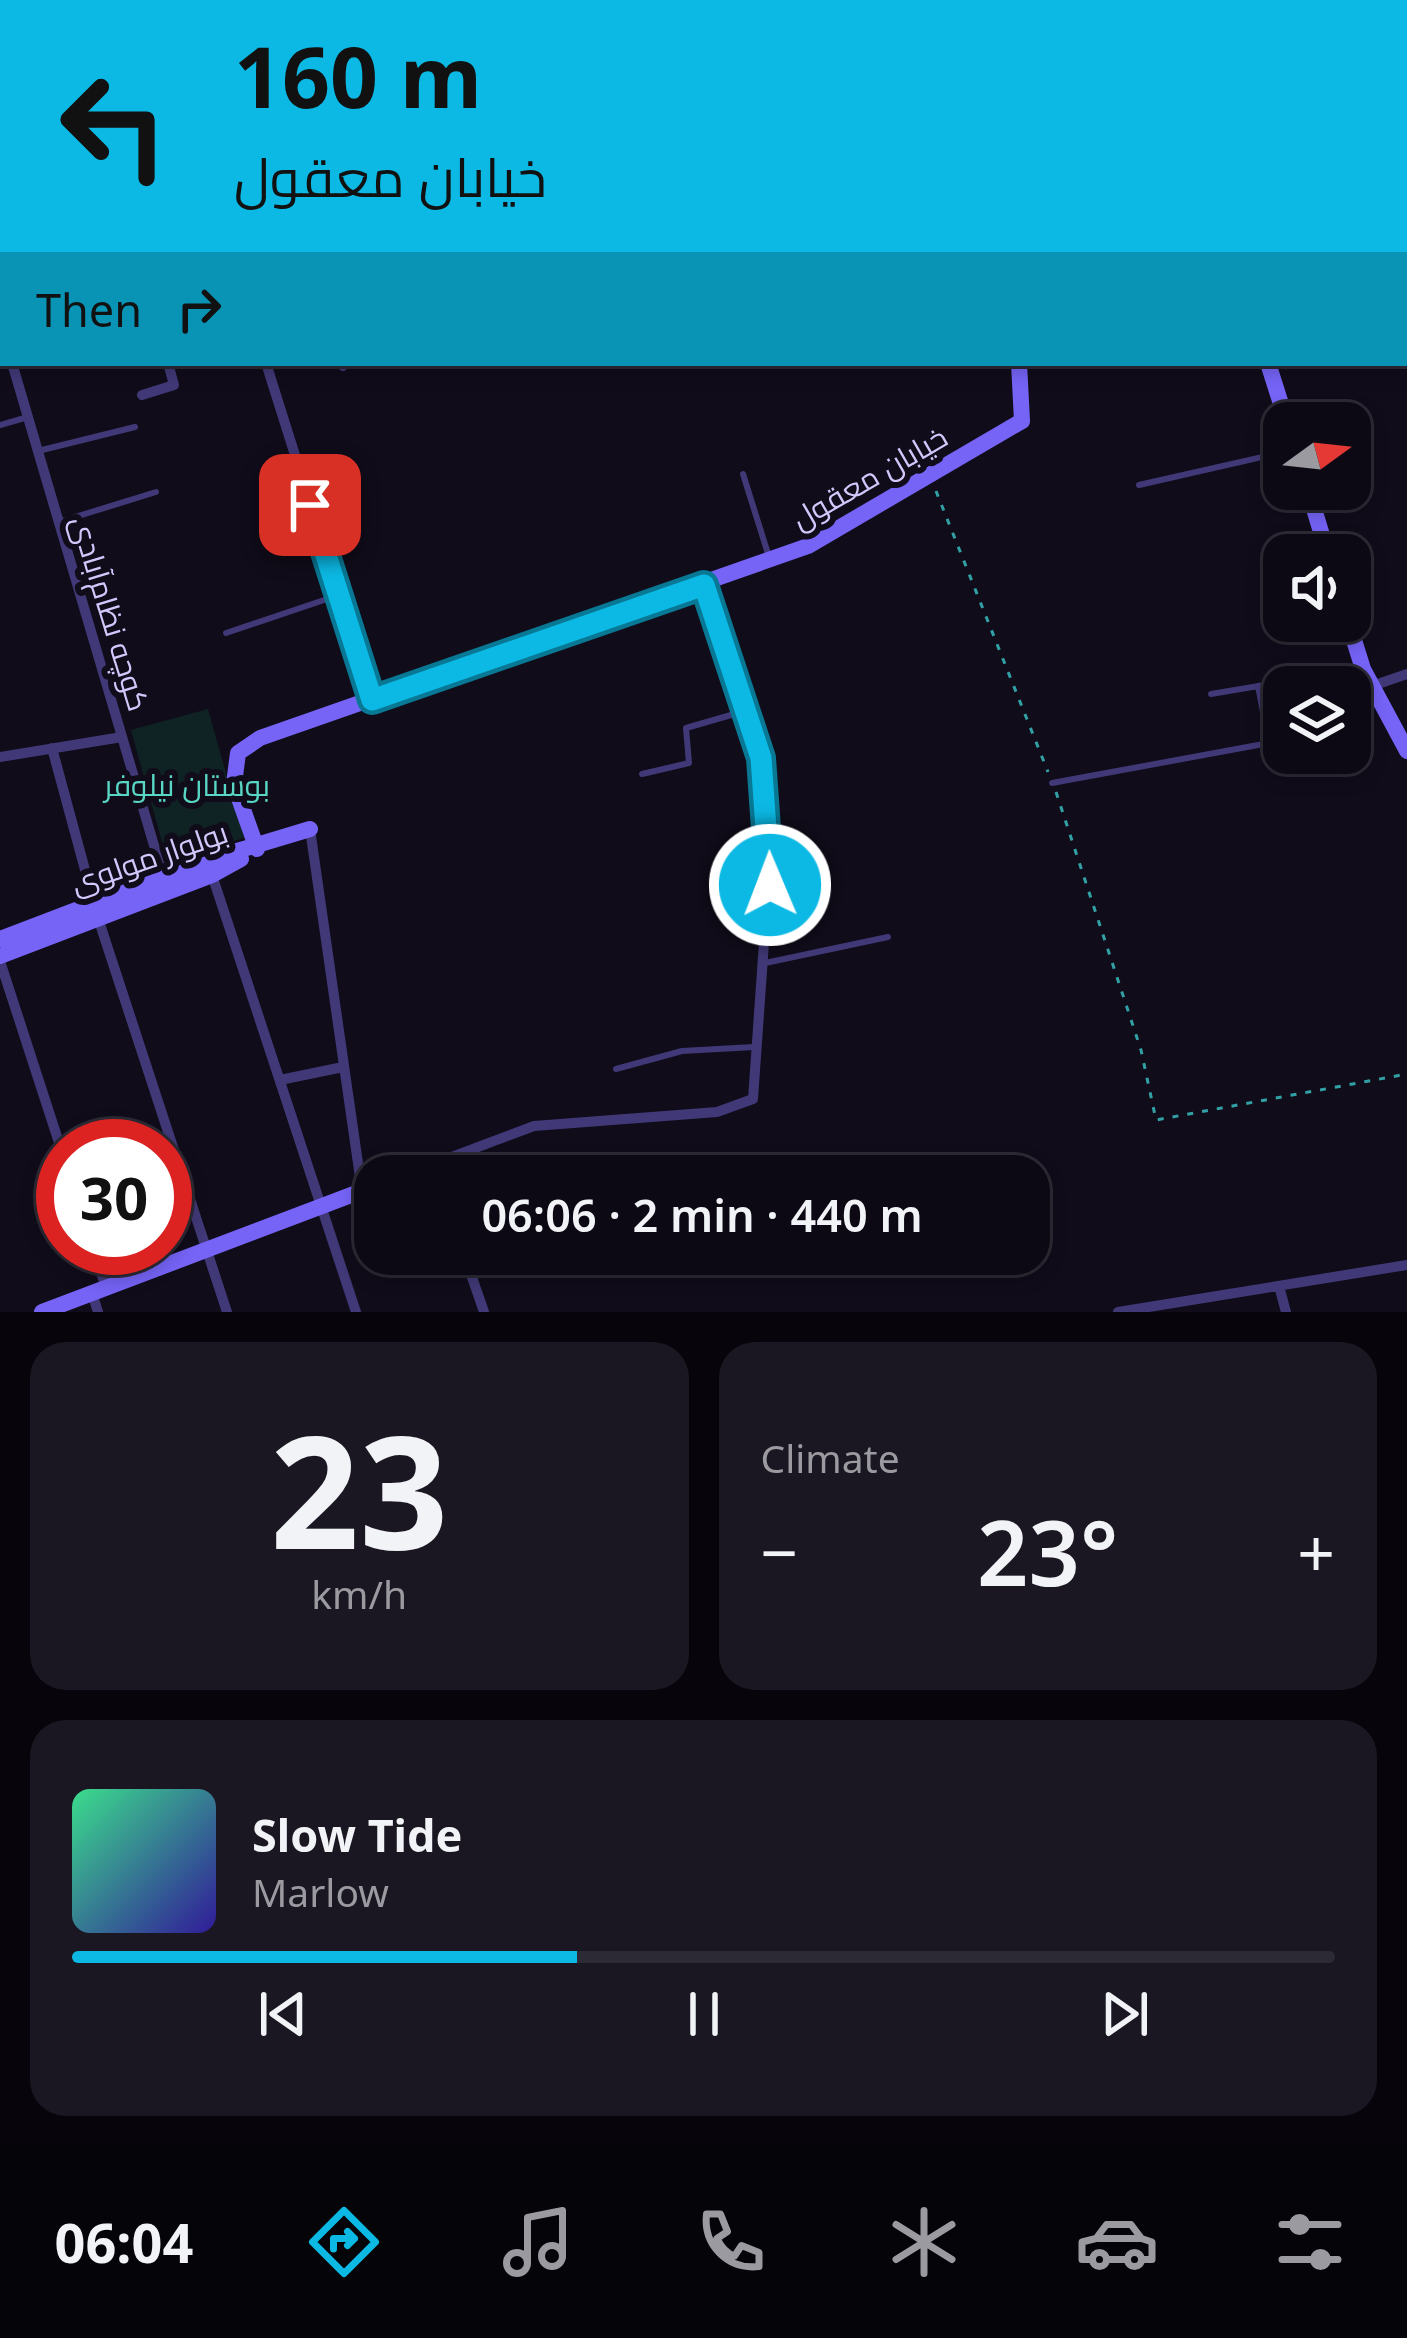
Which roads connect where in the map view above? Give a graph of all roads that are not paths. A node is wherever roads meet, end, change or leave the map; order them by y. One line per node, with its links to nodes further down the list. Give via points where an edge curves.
1 (12, 366): 8 (street, کوچه نظام‌آبادی)
2 (169, 366): 6 (street, via 174,386)
3 (1019, 366): 17 (street, خیابان معقول, via 1022,421 808,546)
4 (1269, 366): 7 (street)
5 (267, 367): 19 (street)
6 (142, 395)
7 (1281, 402)
8 (28, 417): 9 (lane); 11 (street, کوچه نظام‌آبادی)
9 (0, 425)
10 (135, 427): 11 (lane)
11 (38, 451): 16 (street, کوچه نظام‌آبادی)
12 (1263, 457): 14 (lane)
13 (743, 474): 17 (lane)
14 (1139, 485)
15 (156, 492): 16 (lane)
16 (58, 522): 28 (street, کوچه نظام‌آبادی)
17 (770, 560): 18 (street, خیابان معقول)
18 (704, 585): 26 (street, خیابان معقول); 27 (street)
19 (339, 595): 20 (lane); 26 (street)
20 (226, 633)
21 (1407, 674): 24 (street)
22 (1263, 685): 23 (lane)
23 (1258, 686): 25 (lane); 33 (lane, via 1268,743)
24 (1372, 686): 30 (street)
25 (1211, 694)
26 (372, 700): 35 (street, خیابان معقول, via 238,753 234,784)
27 (746, 711): 32 (lane, via 686,728 689,763); 42 (street, via 771,843)
28 (122, 737): 29 (street); 37 (street, کوچه نظام‌آبادی)
29 (52, 748): 31 (street); 38 (street)
30 (1407, 751)
31 (0, 757)
32 (642, 773)
33 (1052, 783)
34 (310, 829): 35 (street); 44 (street)
35 (257, 849): 36 (street, بولوار مولوی); 37 (street, بولوار مولوی)
36 (212, 875): 38 (street, بولوار مولوی); 46 (street)
37 (164, 877): 38 (street, بولوار مولوی)
38 (96, 911): 40 (street, بولوار مولوی); 41 (street, بولوار مولوی); 52 (street)
39 (888, 937): 42 (lane)
40 (0, 939)
41 (0, 958): 47 (street)
42 (765, 963): 43 (street)
43 (758, 1047): 45 (lane, via 682,1051); 49 (street, via 753,1100 717,1112 534,1126)
44 (344, 1067): 46 (street); 48 (street)
45 (616, 1069)
46 (280, 1080): 51 (street)
47 (51, 1119)
48 (362, 1155)
49 (469, 1155)
50 (354, 1194): 51 (street)
51 (322, 1206): 52 (street); 62 (street)
52 (207, 1250): 57 (street); 61 (street)
53 (1407, 1265): 56 (street)
54 (97, 1275): 57 (street)
55 (471, 1275): 63 (street)
56 (1279, 1286): 58 (street); 65 (street)
57 (99, 1291): 59 (street); 60 (street)
58 (1160, 1309): 64 (street)
59 (42, 1312)
60 (98, 1312)
61 (227, 1312)
62 (356, 1312)
63 (484, 1312)
64 (1118, 1312)
65 (1286, 1312)

